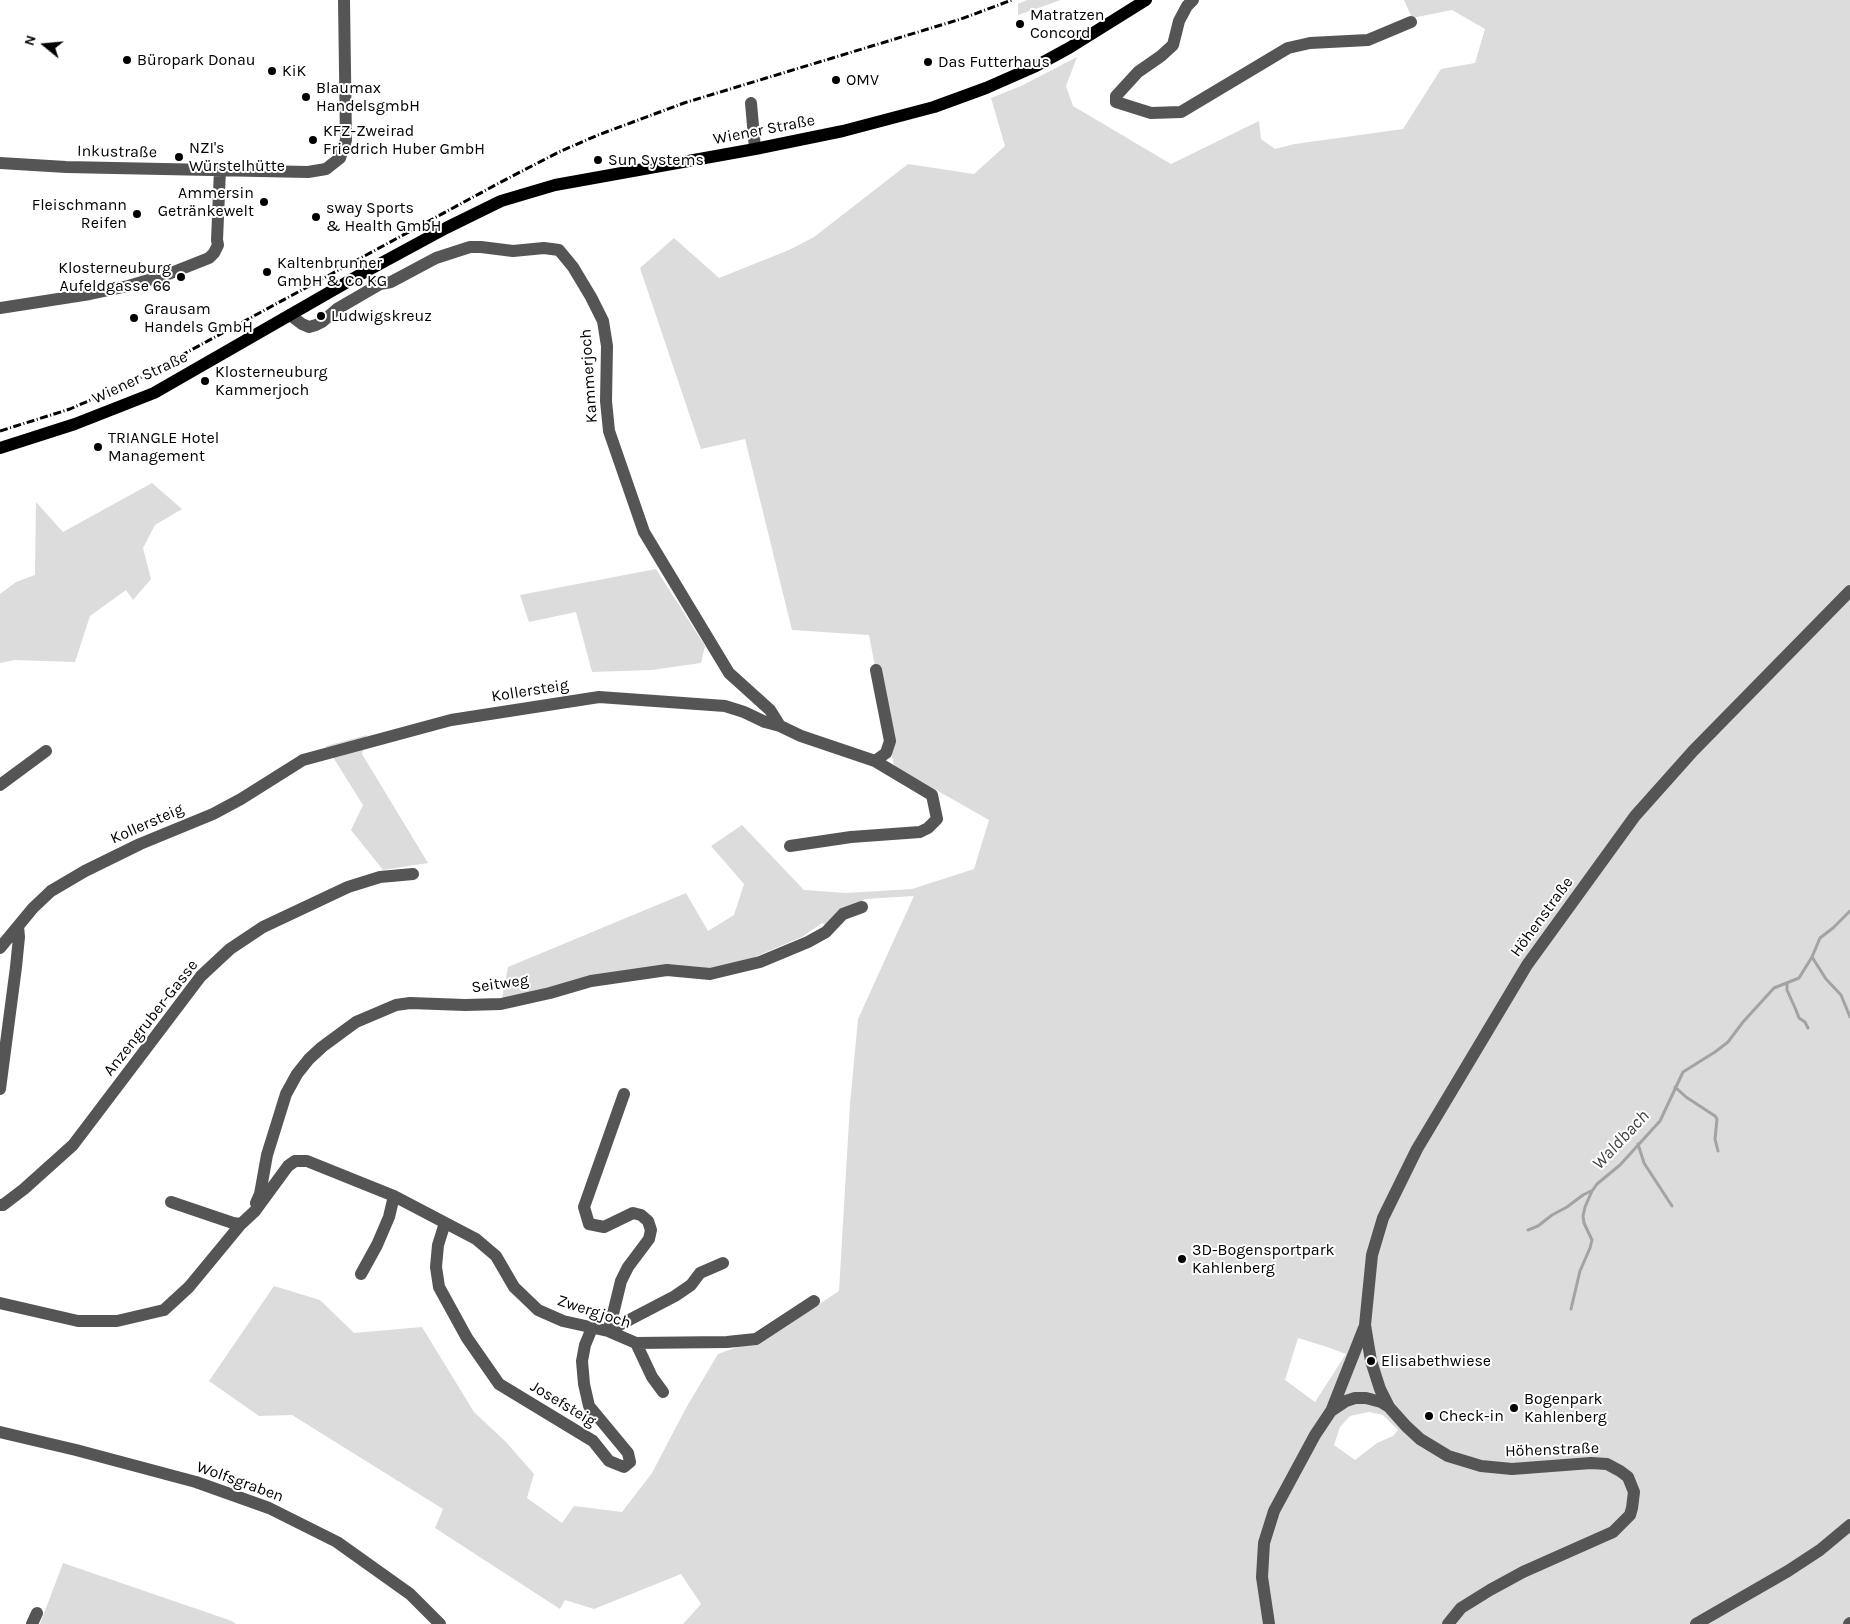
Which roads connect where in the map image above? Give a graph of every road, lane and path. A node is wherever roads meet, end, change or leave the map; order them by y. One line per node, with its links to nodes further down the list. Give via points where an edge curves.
1 (344, 0): 8 (street, Inkustraße, via 347,132 340,158 331,167 313,172)
2 (1146, 0): 6 (main road, Wiener Straße, via 1045,61 986,88 843,131)
3 (1193, 0): 4 (street, via 1179,21 1173,45 1138,72 1116,96 1116,102 1151,113 1180,112 1288,48 1310,43 1368,40)
4 (1411, 22)
5 (751, 103): 6 (street)
6 (755, 149): 10 (main road, Wiener Straße, via 555,185 501,201)
7 (0, 163): 8 (street, Inkustraße)
8 (220, 170): 9 (street, via 218,245 209,258 151,280 90,294)
9 (0, 308)
10 (290, 315): 11 (main road, Wiener Straße, via 154,393 75,424); 14 (street, Kammerjoch, via 309,327 316,325 380,284 391,282 436,258 470,247 513,252 544,248 559,250 592,297 603,321 607,346 609,431 644,532 730,673 770,710)
11 (0, 448)
12 (1850, 591): 34 (street, Höhenstraße, via 1693,750 1641,809 1527,965 1448,1095 1383,1218 1372,1255)
13 (876, 670): 16 (street, via 890,741 886,753)
14 (780, 726): 16 (street, Kollersteig); 21 (street, Kollersteig, via 725,706 599,697 460,718 412,729 303,760 213,814 85,870 51,891)
15 (46, 751): 17 (street)
16 (875, 761): 18 (street, Kollersteig, via 932,796 937,819 920,832)
17 (0, 785)
18 (790, 846)
19 (413, 874): 27 (street, Anzengruber-Gasse, via 380,877 348,887 263,927 230,949 202,976 73,1145 24,1189)
20 (862, 907): 28 (street, Seitweg, via 842,914 826,932 808,942 760,962 710,974 667,970 600,980 501,1004 410,1003 396,1005 356,1022 322,1047 297,1074 286,1094 267,1155 260,1194)
21 (18, 926): 22 (street, Kollersteig); 23 (street)
22 (0, 948)
23 (0, 1090)
24 (624, 1094): 36 (street, via 584,1207 589,1224 604,1228 633,1213 648,1221 652,1230 621,1281)
25 (394, 1196): 28 (street, Zwergjoch, via 307,1161 295,1161); 29 (street, Zwergjoch); 31 (street, via 383,1231)
26 (172, 1202): 28 (street, via 233,1224)
27 (0, 1205)
28 (245, 1220): 33 (street, via 190,1286 164,1310 118,1321 78,1321)
29 (445, 1223): 35 (street, Zwergjoch, via 476,1239 496,1256 514,1287 538,1310 563,1321); 35 (street, Josefsteig, via 438,1245 439,1287 467,1338 499,1384 593,1441 609,1461 624,1467 630,1462 628,1453 589,1406 582,1361)
30 (724, 1263): 36 (street, via 700,1272 675,1296)
31 (361, 1274)
32 (814, 1301): 37 (street, Zwergjoch, via 756,1339)
33 (0, 1303)
34 (1365, 1325): 39 (street, Höhenstraße, via 1374,1374); 40 (street, Höhenstraße)
35 (592, 1328): 36 (street, Zwergjoch)
36 (608, 1331): 37 (street, Zwergjoch)
37 (636, 1343): 38 (street)
38 (663, 1392)
39 (1389, 1407): 40 (street, Höhenstraße, via 1366,1398 1355,1398); 45 (street, Höhenstraße, via 1420,1439 1465,1462 1512,1469 1600,1463 1614,1467 1628,1477 1634,1492 1632,1508 1614,1532 1523,1572 1461,1608)
40 (1331, 1411): 44 (street, Höhenstraße, via 1274,1511 1267,1530 1262,1570)
41 (0, 1432): 43 (street, Wolfsgraben, via 196,1482 269,1508 337,1542 410,1594)
42 (1850, 1525): 46 (street, via 1788,1572)
43 (440, 1624)
44 (1269, 1624)
45 (1448, 1624)
46 (1696, 1624)

